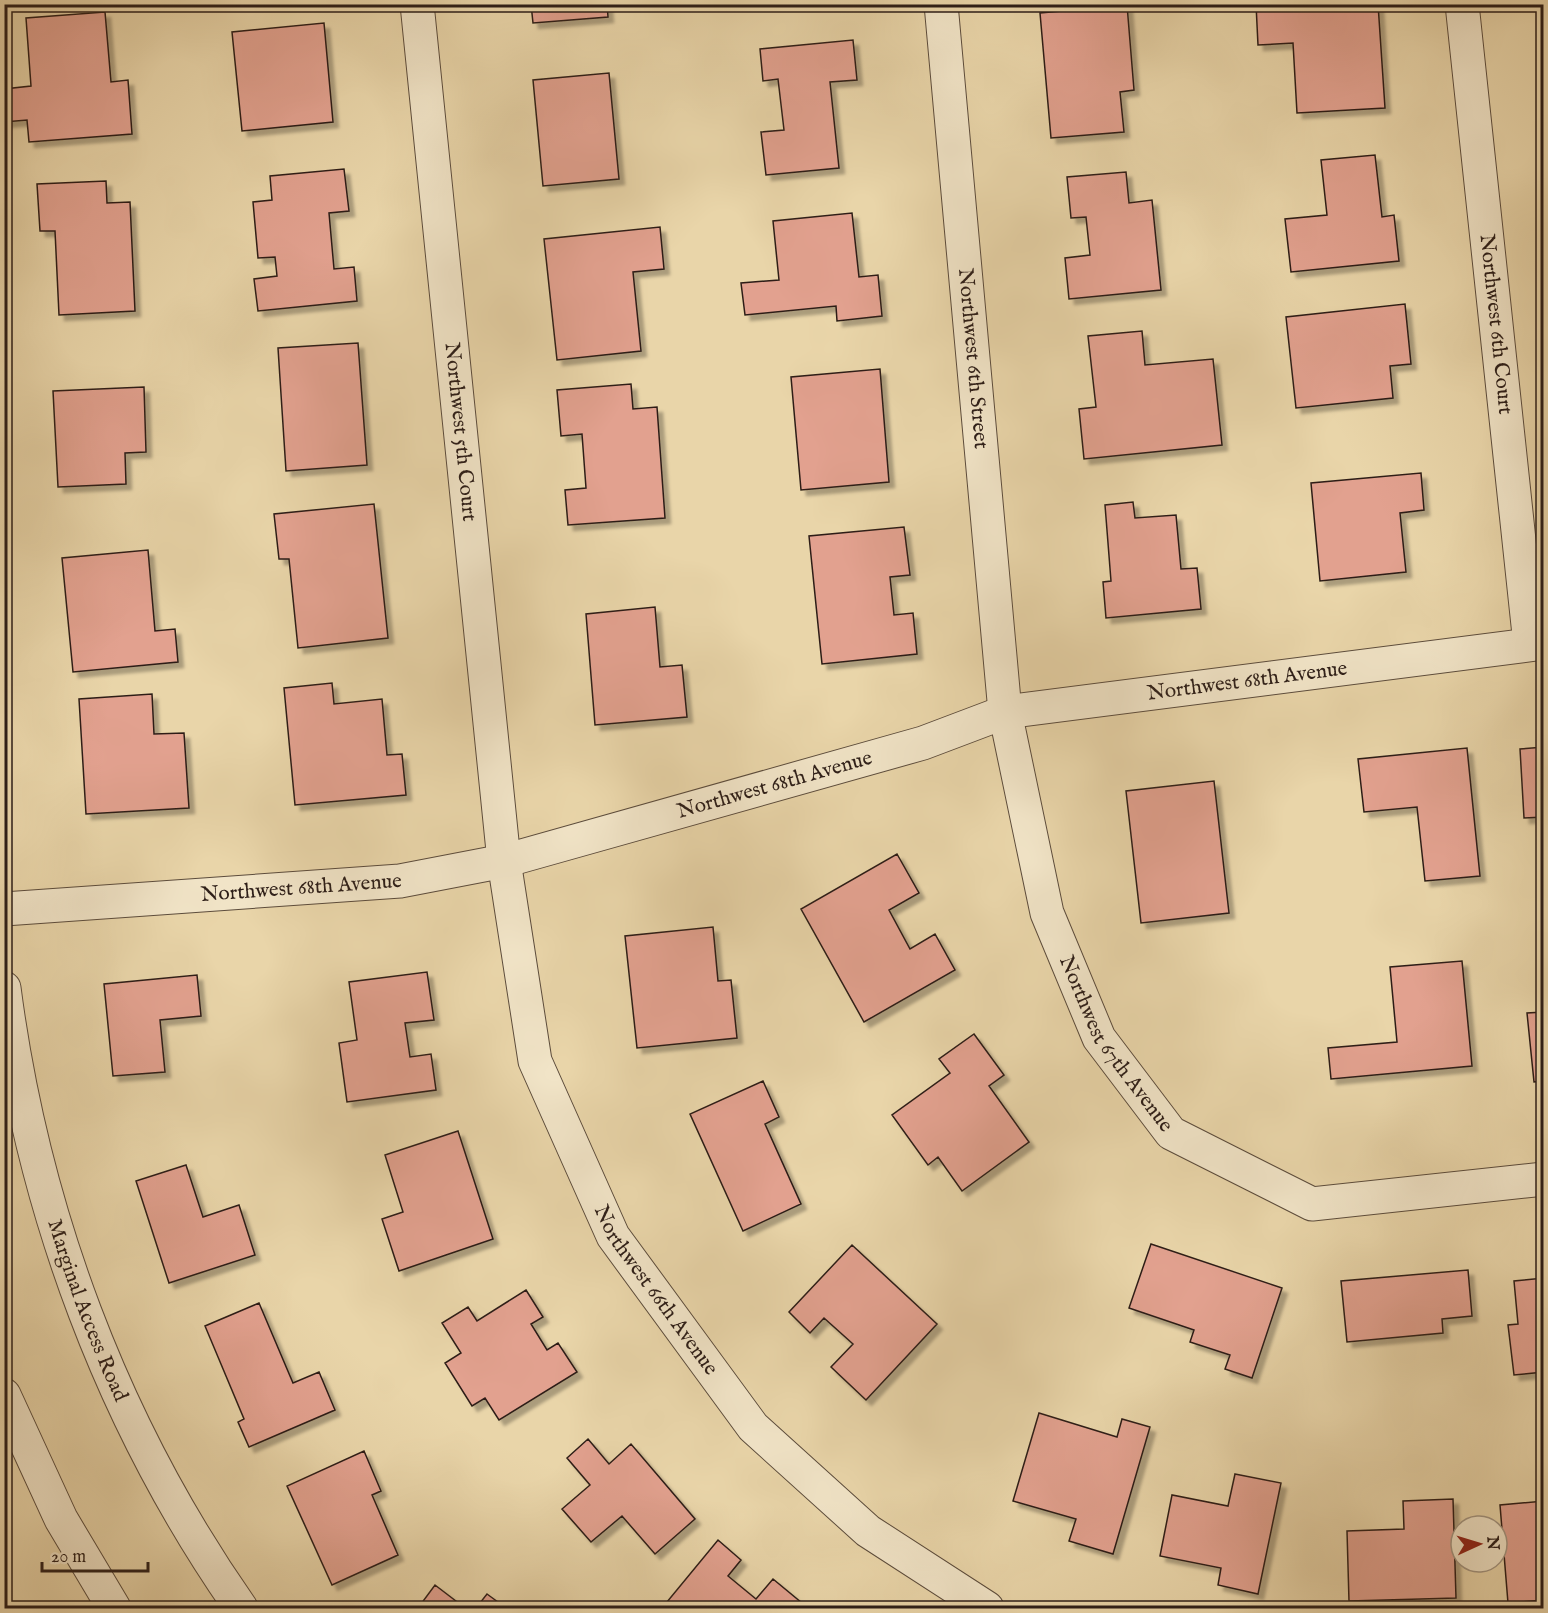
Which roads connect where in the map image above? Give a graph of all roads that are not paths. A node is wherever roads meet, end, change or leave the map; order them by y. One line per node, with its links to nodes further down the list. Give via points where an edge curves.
1 (417, 4): 6 (street, Northwest 5th Court)
2 (941, 4): 5 (street, Northwest 6th Street)
3 (1462, 4): 4 (street, Northwest 6th Court)
4 (1537, 643): 5 (street, Northwest 68th Avenue)
5 (1005, 712): 6 (street, Northwest 68th Avenue, via 923,743); 9 (street, Northwest 67th Avenue, via 1047,913 1099,1038 1171,1133 1312,1204)
6 (504, 861): 7 (street, Northwest 68th Avenue, via 400,881); 13 (street, Northwest 66th Avenue, via 535,1061 613,1236 753,1427 868,1530)
7 (4, 909)
8 (4, 988): 12 (street, Marginal Access Road, via 24,1106 47,1200 109,1375 180,1512)
9 (1544, 1179)
10 (4, 1395): 11 (street, via 61,1519)
11 (114, 1608)
12 (241, 1608)
13 (987, 1608)

